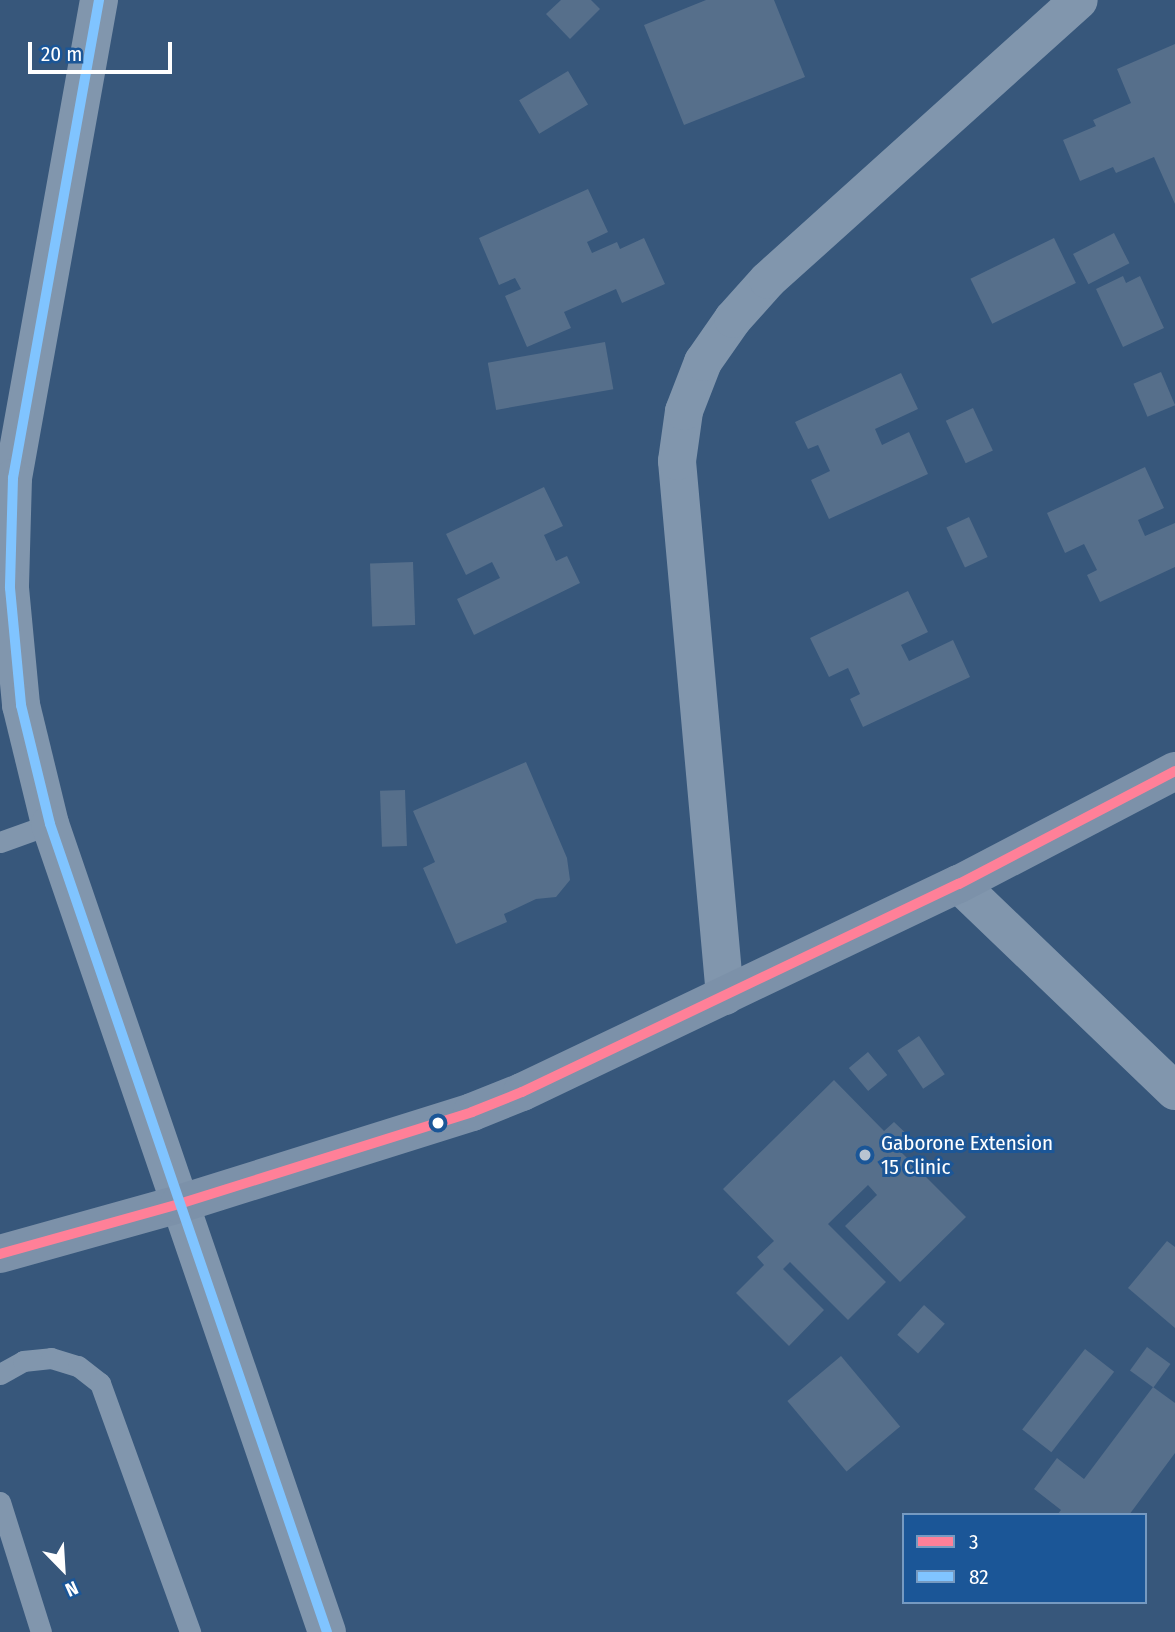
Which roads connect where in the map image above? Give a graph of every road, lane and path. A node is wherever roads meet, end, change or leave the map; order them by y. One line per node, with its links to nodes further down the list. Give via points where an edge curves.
1 (99, 0): 4 (street, via 13,478 10,588 21,705)
2 (1079, 0): 7 (street, via 768,280 703,362 684,411 677,461)
3 (1175, 771): 6 (street)
4 (50, 824): 5 (lane); 9 (street)
5 (0, 842)
6 (959, 884): 7 (street); 8 (street)
7 (725, 996): 9 (street, via 472,1112)
8 (1175, 1091)
9 (179, 1204): 10 (street); 15 (street)
10 (0, 1254)
11 (0, 1374): 14 (lane, via 23,1361 51,1358 78,1366 100,1383)
12 (0, 1502): 13 (lane)
13 (41, 1632)
14 (190, 1632)
15 (327, 1632)

